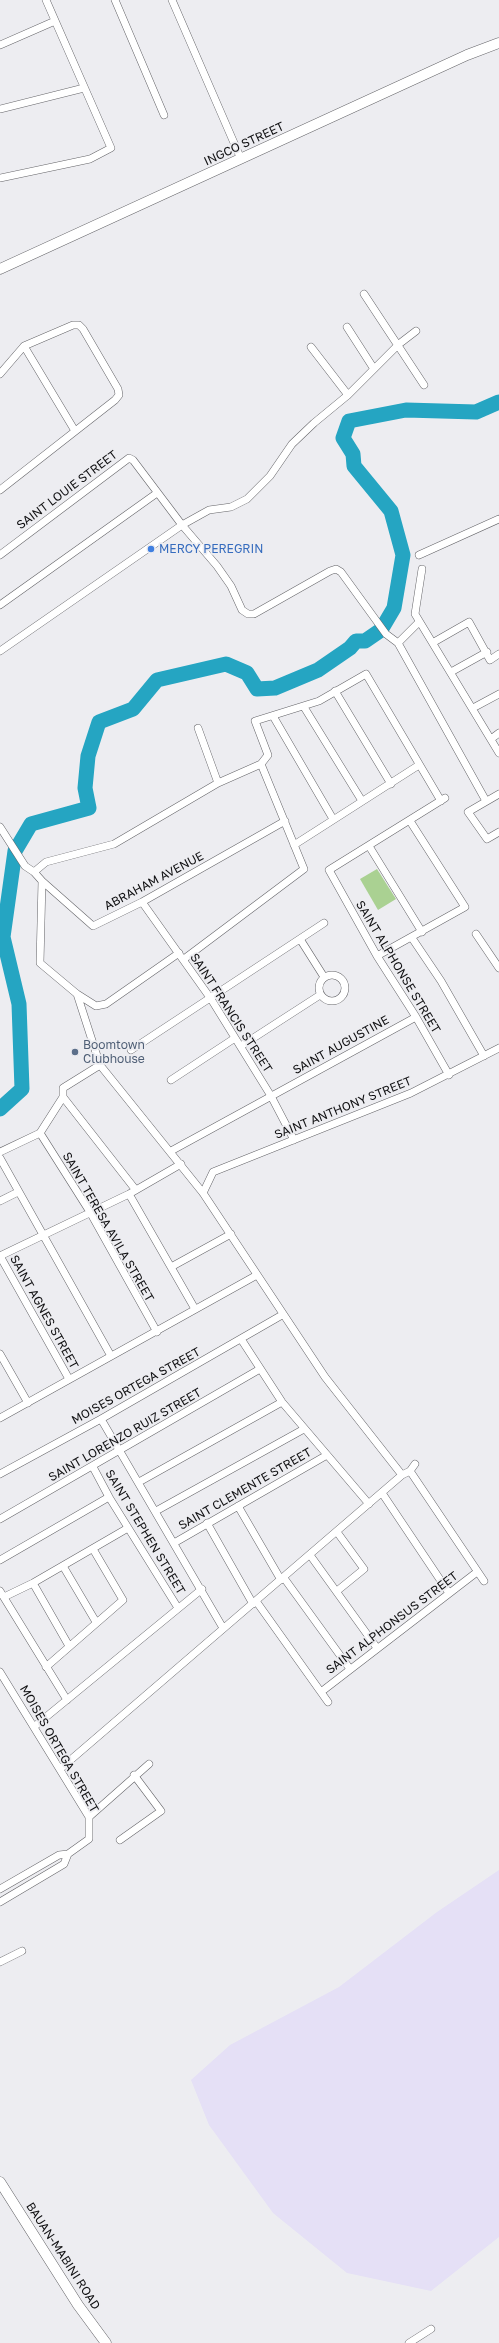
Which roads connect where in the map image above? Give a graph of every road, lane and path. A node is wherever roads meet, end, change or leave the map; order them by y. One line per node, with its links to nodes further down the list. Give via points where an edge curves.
1 (46, 0): 4 (street)
2 (115, 0): 9 (street)
3 (172, 0): 10 (street)
4 (55, 21): 6 (street); 7 (street)
5 (499, 43): 10 (street, INGCO STREET, via 467,55)
6 (0, 45)
7 (84, 88): 8 (street); 11 (street, via 111,148 90,159)
8 (0, 109)
9 (164, 115)
10 (241, 159): 12 (street, INGCO STREET)
11 (0, 178)
12 (0, 269)
13 (364, 294): 16 (street)
14 (347, 327): 19 (street)
15 (416, 331): 16 (street)
16 (399, 344): 19 (street); 21 (street)
17 (24, 346): 20 (street); 23 (street); 23 (street, via 73,325 79,325 83,329 119,395)
18 (311, 347): 22 (street)
19 (374, 369): 22 (street)
20 (0, 374)
21 (424, 385)
22 (348, 395): 27 (street, via 292,444 270,476 247,499 231,507 209,510)
23 (75, 431): 24 (street)
24 (0, 490)
25 (157, 493): 27 (street); 28 (street, SAINT LOUIE STREET, via 129,458); 31 (street)
26 (499, 519): 29 (street)
27 (182, 525): 34 (street, via 217,566 231,586 242,610 248,614 254,614 336,569 341,572 386,634); 35 (street)
28 (0, 555)
29 (419, 555)
30 (422, 569): 32 (street, via 415,614)
31 (0, 605)
32 (419, 622): 33 (street); 34 (street)
33 (434, 642): 36 (street, via 469,622); 38 (street)
34 (398, 643): 54 (street)
35 (0, 651)
36 (486, 652): 37 (street, via 490,660); 38 (street)
37 (499, 654)
38 (451, 672): 42 (street)
39 (335, 691): 41 (street); 49 (street, via 366,674); 51 (street)
40 (499, 694): 42 (street)
41 (304, 707): 43 (street); 53 (street)
42 (473, 708): 46 (street)
43 (273, 716): 48 (street, via 255,722 268,755); 55 (street)
44 (198, 728): 50 (street)
45 (499, 733): 46 (street)
46 (491, 739): 47 (street)
47 (499, 753)
48 (261, 764): 50 (street); 56 (street)
49 (419, 764): 51 (street); 57 (street, via 443,799)
50 (218, 783): 62 (street, via 114,844 46,862)
51 (391, 784): 53 (street)
52 (499, 794): 54 (street)
53 (362, 801): 55 (street)
54 (486, 801): 59 (street, via 468,812 487,839)
55 (333, 819): 60 (street)
56 (285, 821): 60 (street); 64 (street, ABRAHAM AVENUE)
57 (410, 821): 61 (street); 66 (street, via 465,907)
58 (2, 830): 62 (street, via 25,866)
59 (499, 832)
60 (294, 844): 70 (street, via 304,869)
61 (369, 846): 66 (street); 71 (street, SAINT ALPHONSE STREET, via 329,870)
62 (34, 872): 63 (street)
63 (42, 881): 64 (street, ABRAHAM AVENUE, via 93,926); 74 (street, via 40,963)
64 (142, 902): 70 (street, SAINT FRANCIS STREET)
65 (324, 923): 69 (street)
66 (422, 932): 68 (street)
67 (476, 934): 72 (street)
68 (412, 938): 71 (street); 82 (street, via 442,982)
69 (300, 940): 73 (street); 76 (street)
70 (181, 956): 74 (street, via 106,1004 96,1006); 76 (street, SAINT FRANCIS STREET)
71 (377, 956): 77 (street, SAINT ALPHONSE STREET)
72 (499, 968)
73 (324, 977): 75 (street, via 319,985); 75 (street, via 340,977 345,991 339,1000 334,1001)
74 (77, 994): 83 (street)
75 (320, 995): 79 (street)
76 (211, 999): 78 (street, SAINT FRANCIS STREET); 81 (street)
77 (416, 1017): 84 (street, SAINT ALPHONSE STREET); 86 (street, SAINT AUGUSTINE)
78 (235, 1038): 79 (street, SAINT FRANCIS STREET); 85 (street)
79 (241, 1046): 86 (street, SAINT FRANCIS STREET)
80 (499, 1048): 82 (street, SAINT ANTHONY STREET)
81 (131, 1050)
82 (484, 1056): 84 (street, SAINT ANTHONY STREET)
83 (100, 1065): 87 (street, via 63,1088); 90 (street)
84 (449, 1075): 89 (street, SAINT ANTHONY STREET)
85 (171, 1080)
86 (271, 1096): 89 (street, SAINT FRANCIS STREET); 90 (street, SAINT AUGUSTINE)
87 (63, 1097): 88 (street); 94 (street)
88 (40, 1133): 91 (street); 98 (street, SAINT TERESA AVILA STREET)
89 (294, 1140): 96 (street, SAINT ANTHONY STREET, via 213,1172)
90 (171, 1151): 93 (street)
91 (0, 1152)
92 (0, 1158): 95 (street)
93 (180, 1164): 94 (street); 96 (street)
94 (132, 1191): 98 (street); 102 (street)
95 (18, 1192): 97 (street); 99 (street)
96 (203, 1193): 100 (street)
97 (0, 1201)
98 (90, 1212): 99 (street); 106 (street, SAINT TERESA AVILA STREET)
99 (42, 1234): 101 (street); 108 (street)
100 (231, 1234): 102 (street); 103 (street)
101 (0, 1256): 111 (street, SAINT AGNES STREET)
102 (171, 1267): 104 (street)
103 (257, 1275): 104 (street); 105 (street)
104 (195, 1309): 106 (street)
105 (282, 1315): 107 (street, MOISES ORTEGA STREET); 123 (street, via 325,1377)
106 (157, 1332): 108 (street)
107 (241, 1339): 110 (street); 115 (street, MOISES ORTEGA STREET)
108 (111, 1356): 111 (street)
109 (1, 1359): 113 (street)
110 (260, 1369): 112 (street); 117 (street, SAINT LORENZO RUIZ STREET)
111 (69, 1379): 113 (street)
112 (282, 1402): 116 (street); 124 (street)
113 (28, 1403): 114 (street)
114 (0, 1418)
115 (101, 1419): 117 (street); 122 (street, MOISES ORTEGA STREET)
116 (304, 1429): 118 (street); 129 (street)
117 (120, 1451): 120 (street, SAINT LORENZO RUIZ STREET); 124 (street)
118 (327, 1455): 127 (street); 128 (street, SAINT CLEMENTE STREET)
119 (414, 1464): 121 (street)
120 (93, 1467): 126 (street, SAINT STEPHEN STREET); 130 (street, SAINT LORENZO RUIZ STREET)
121 (410, 1471): 123 (street); 139 (street)
122 (0, 1474)
123 (402, 1475): 125 (street)
124 (138, 1482): 129 (street)
125 (382, 1493): 127 (street); 145 (street)
126 (109, 1497): 132 (street, SAINT STEPHEN STREET); 137 (street)
127 (369, 1504): 133 (street)
128 (238, 1506): 131 (street, SAINT CLEMENTE STREET); 140 (street)
129 (156, 1511): 134 (street)
130 (0, 1519)
131 (207, 1523): 134 (street, SAINT CLEMENTE STREET); 147 (street)
132 (128, 1528): 135 (street); 148 (street, SAINT STEPHEN STREET)
133 (337, 1532): 136 (street); 144 (street, via 364,1569)
134 (174, 1543): 143 (street)
135 (93, 1548): 138 (street); 149 (street, via 122,1600)
136 (310, 1555): 140 (street); 144 (street)
137 (0, 1560)
138 (62, 1566): 142 (street); 149 (street)
139 (477, 1572): 141 (street); 145 (street, SAINT ALPHONSUS STREET)
140 (282, 1579): 147 (street); 154 (street)
141 (484, 1581)
142 (32, 1583): 146 (street); 151 (street)
143 (202, 1589): 148 (street); 150 (street)
144 (338, 1591): 152 (street)
145 (449, 1592): 152 (street, SAINT ALPHONSUS STREET)
146 (2, 1594): 153 (street)
147 (255, 1603): 150 (street); 156 (street)
148 (178, 1608): 157 (street)
149 (96, 1622): 151 (street)
150 (223, 1628): 161 (street)
151 (69, 1646): 153 (street)
152 (377, 1648): 154 (street, SAINT ALPHONSUS STREET)
153 (46, 1666): 157 (street)
154 (350, 1669): 156 (street, SAINT ALPHONSUS STREET)
155 (0, 1672): 159 (street, MOISES ORTEGA STREET)
156 (321, 1692): 158 (street)
157 (67, 1700): 159 (street)
158 (328, 1702)
159 (34, 1726): 161 (street, MOISES ORTEGA STREET)
160 (149, 1764): 162 (street)
161 (60, 1769): 163 (street, MOISES ORTEGA STREET)
162 (134, 1775): 163 (street); 164 (street, via 161,1811)
163 (89, 1817): 165 (street, MOISES ORTEGA STREET, via 89,1839)
164 (120, 1840)
165 (68, 1854): 166 (street, via 59,1855); 167 (street, via 64,1864)
166 (0, 1889)
167 (0, 1902)
168 (22, 1951): 169 (street)
169 (0, 1962)
170 (0, 2182): 172 (street, BAUAN-MABINI ROAD, via 78,2305)
171 (431, 2329): 173 (street)
172 (106, 2343)
173 (409, 2343)

